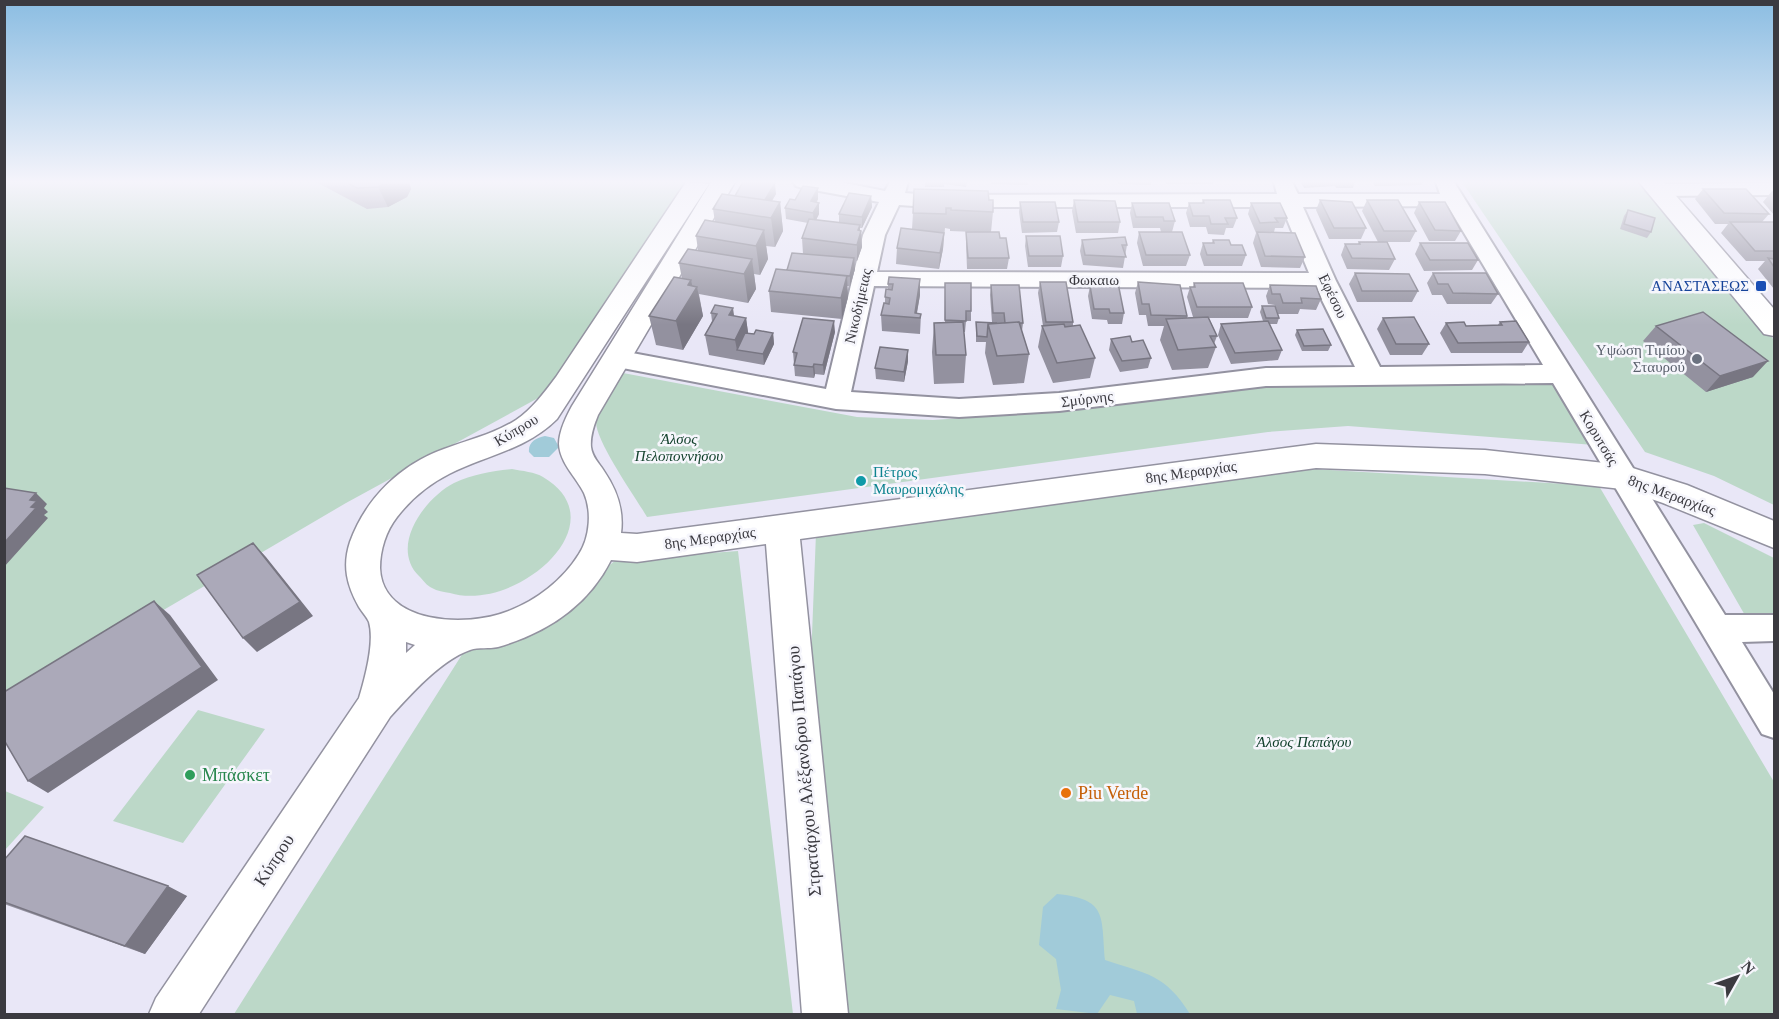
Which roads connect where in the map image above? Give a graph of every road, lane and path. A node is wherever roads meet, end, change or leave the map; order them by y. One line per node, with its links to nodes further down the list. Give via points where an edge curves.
1 (666, 230): 18 (street, Κύπρου, via 544,413 503,441 412,481 381,513 370,531 362,568 366,586)
2 (694, 230): 10 (street, Κύπρου)
3 (877, 230): 7 (street, Νικοδήμειας)
4 (1302, 230): 8 (street, Εφέσου)
5 (1473, 230): 11 (street, Κορυτσάς)
6 (1691, 230): 9 (street)
7 (864, 279): 8 (street, Φωκαιω); 13 (street, Νικοδήμειας)
8 (1324, 281): 12 (street, Εφέσου)
9 (1774, 327)
10 (616, 358): 13 (street, Σμύρνης); 17 (street, Κύπρου, via 583,414 575,444 578,457 602,498 605,514)
11 (1561, 374): 12 (street, Σμύρνης); 14 (street, Κορυτσάς)
12 (1372, 375): 13 (street, Σμύρνης, via 1266,377 1059,402 959,408)
13 (836, 400)
14 (1623, 477): 15 (street, 8ης Μεραρχίας, via 1485,462 1316,456); 16 (street, 8ης Μεραρχίας); 20 (street, Κορυτσάς)
15 (782, 528): 17 (street, 8ης Μεραρχίας, via 638,548); 25 (street, Στρατάρχου Αλέξανδρου Παπάγου)
16 (1774, 535)
17 (600, 546): 21 (street, Κύπρου, via 577,583 541,612 496,631)
18 (386, 615): 21 (street, Κύπρου, via 426,634); 22 (street, Κύπρου, via 390,640 386,671)
19 (1774, 628): 20 (street)
20 (1715, 629): 23 (street, Κορυτσάς)
21 (463, 636): 22 (street, Κύπρου, via 431,654)
22 (375, 705): 24 (street, Κύπρου)
23 (1774, 723)
24 (172, 1014)
25 (825, 1014)

